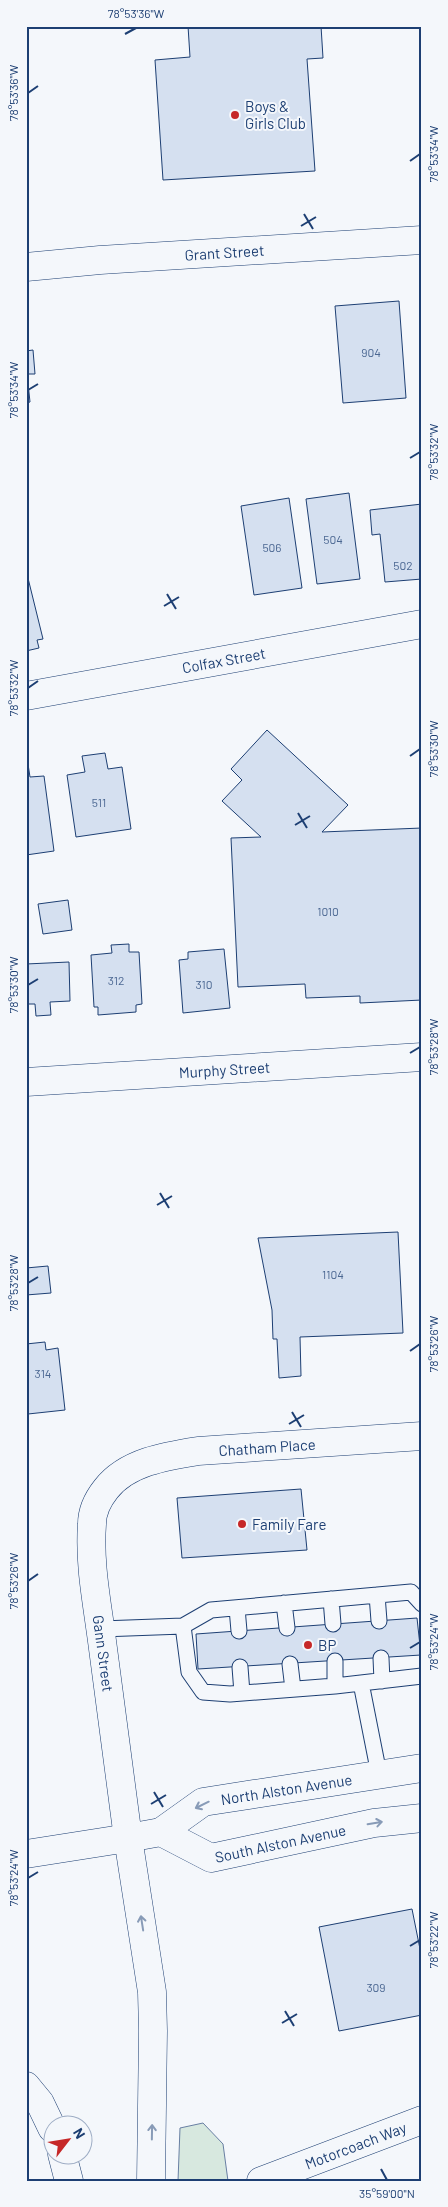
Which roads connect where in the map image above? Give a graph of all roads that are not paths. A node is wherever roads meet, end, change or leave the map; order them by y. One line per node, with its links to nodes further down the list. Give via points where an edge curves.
1 (422, 240): 2 (main road, Grant Street)
2 (26, 267)
3 (422, 624): 4 (main road, Colfax Street)
4 (26, 696)
5 (422, 1056): 6 (main road, Murphy Street)
6 (26, 1082)
7 (422, 1436): 8 (main road, Chatham Place, via 198,1451 144,1463)
8 (117, 1477): 18 (main road, Gann Street, via 96,1506 92,1523 92,1572)
9 (377, 1595): 10 (lane); 12 (lane, via 411,1592); 14 (lane)
10 (331, 1599): 11 (lane); 15 (lane)
11 (284, 1603): 13 (lane); 17 (lane)
12 (422, 1604)
13 (237, 1608): 16 (lane, via 211,1610); 19 (lane)
14 (379, 1621)
15 (333, 1624)
16 (183, 1626): 18 (lane); 29 (lane, via 189,1672 203,1692)
17 (286, 1628)
18 (101, 1629): 34 (main road, Gann Street)
19 (239, 1631)
20 (381, 1658): 25 (lane)
21 (335, 1661): 27 (lane)
22 (290, 1664): 28 (lane)
23 (240, 1667): 29 (lane)
24 (422, 1676): 25 (lane)
25 (382, 1681): 26 (lane)
26 (361, 1683): 27 (lane); 31 (lane)
27 (335, 1686): 28 (lane)
28 (293, 1689): 29 (lane)
29 (242, 1693)
30 (422, 1768): 31 (main road, North Alston Avenue)
31 (379, 1774): 33 (main road, North Alston Avenue, one-way to 33, via 203,1802)
32 (422, 1818): 33 (main road, South Alston Avenue, one-way to 32, via 210,1858 374,1823)
33 (161, 1832): 34 (main road)
34 (128, 1838): 35 (main road); 42 (main road, Gann Street, one-way to 34, via 152,1992)
35 (26, 1854)
36 (26, 2086): 37 (main road)
37 (45, 2114)
38 (422, 2120): 40 (main road, Motorcoach Way)
39 (65, 2164): 41 (main road)
40 (306, 2172): 43 (main road, Motorcoach Way)
41 (69, 2181)
42 (151, 2181)
43 (261, 2181)

